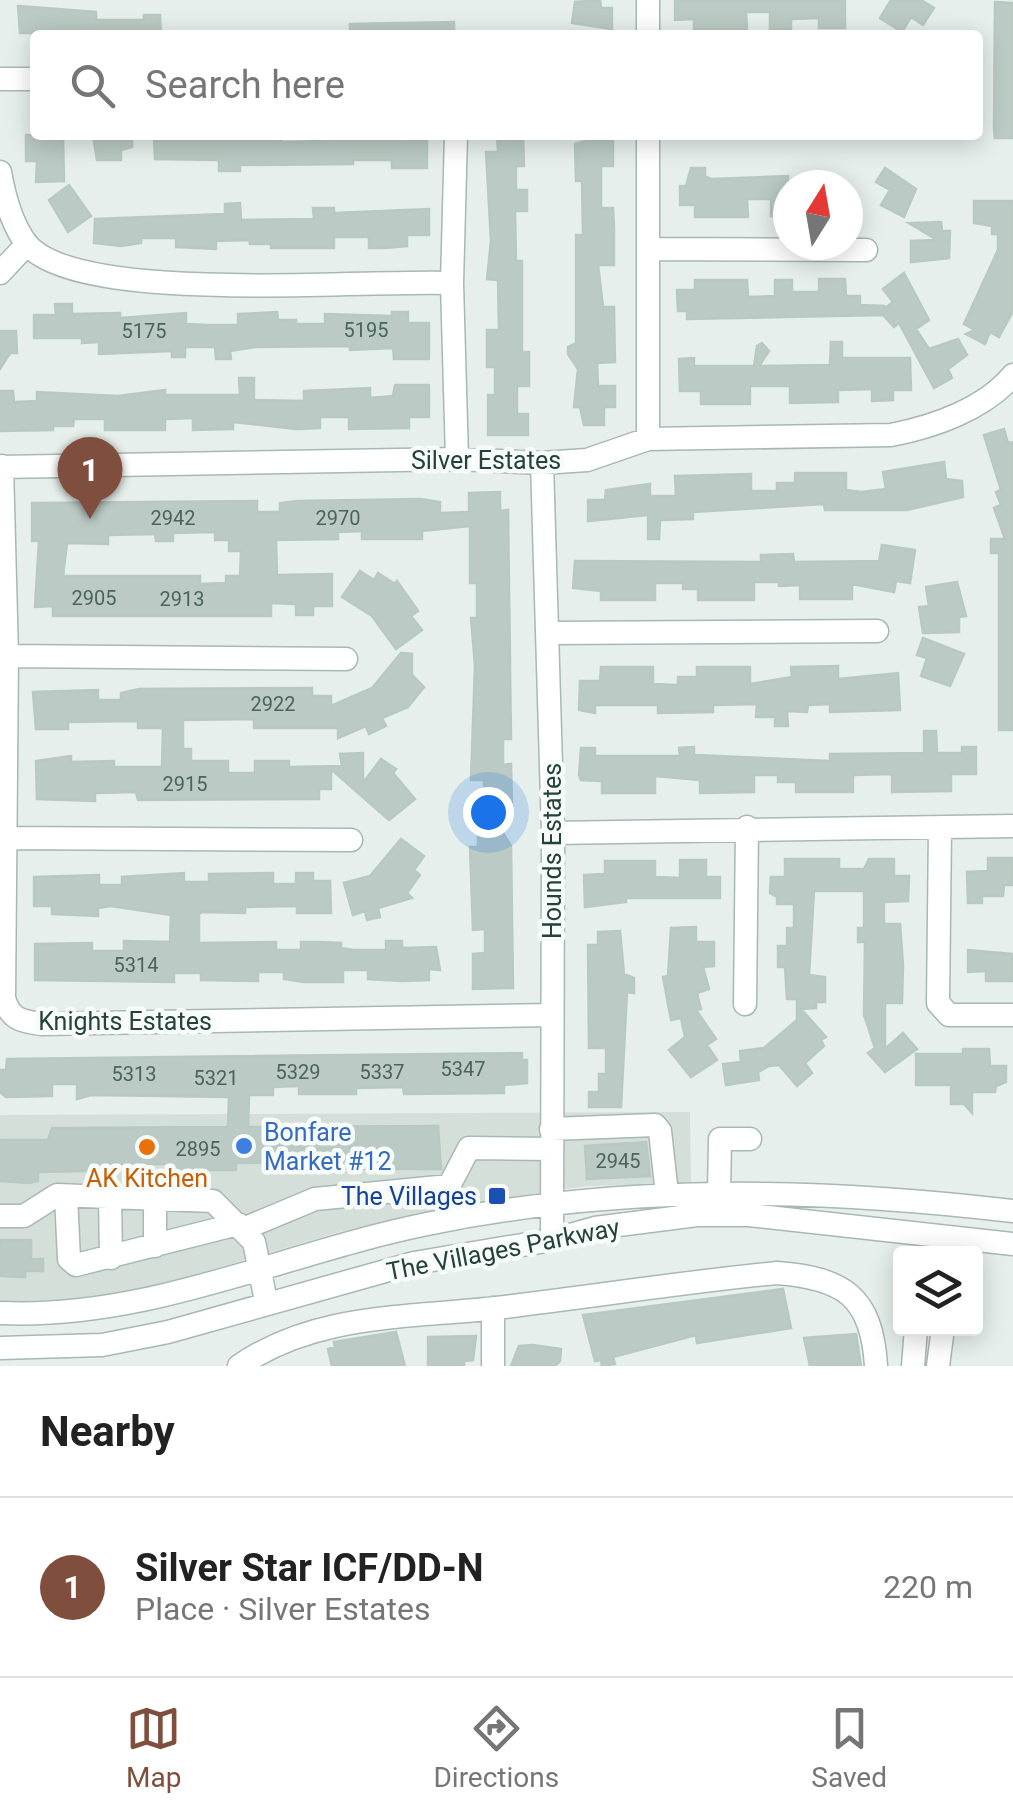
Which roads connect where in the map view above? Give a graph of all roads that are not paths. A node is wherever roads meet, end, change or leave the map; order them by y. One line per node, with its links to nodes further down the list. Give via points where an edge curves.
1 (648, 0): 2 (street)
2 (648, 30)
3 (0, 79): 4 (street)
4 (30, 79)
5 (456, 140): 12 (street)
6 (648, 140): 9 (street)
7 (0, 172): 8 (street)
8 (27, 244): 11 (street); 12 (street, via 69,270 135,282)
9 (650, 248): 10 (street); 14 (street)
10 (866, 250)
11 (0, 273)
12 (452, 283): 15 (street)
13 (1011, 382): 14 (street, Silver Estates, via 938,422 891,434)
14 (648, 439): 16 (street, Silver Estates, via 587,460)
15 (457, 459): 16 (street, Silver Estates); 17 (street, Silver Estates)
16 (542, 463): 19 (street, Hounds Estates)
17 (1, 467): 20 (street, Knights Estates)
18 (878, 631): 19 (street)
19 (550, 633): 25 (street, Hounds Estates)
20 (7, 656): 21 (street); 26 (street, Knights Estates)
21 (346, 658)
22 (1013, 826): 24 (street)
23 (746, 828): 24 (street); 25 (street); 28 (street)
24 (940, 828): 30 (street, via 938,1003 949,1015)
25 (553, 833): 29 (street, Hounds Estates)
26 (8, 838): 27 (street); 29 (street, Knights Estates, via 4,998 20,1021)
27 (351, 840)
28 (745, 1004)
29 (552, 1015): 31 (street, Hounds Estates)
30 (1013, 1015)
31 (551, 1139): 34 (street, via 655,1124); 39 (street, Hounds Estates); 42 (street, via 469,1148 449,1186 315,1199)
32 (750, 1139): 33 (street, via 720,1139)
33 (719, 1192): 34 (street, The Villages Parkway); 38 (street, The Villages Parkway)
34 (667, 1194): 39 (street, The Villages Parkway)
35 (66, 1196): 36 (street); 41 (street, via 24,1216); 48 (street, via 70,1259 76,1265)
36 (110, 1196): 37 (street); 48 (street)
37 (155, 1197): 42 (street, via 213,1201); 47 (street)
38 (938, 1202): 40 (street, The Villages Parkway); 44 (street); 46 (street)
39 (554, 1205): 43 (street, Hounds Estates); 49 (street, The Villages Parkway, via 430,1223)
40 (1013, 1211)
41 (0, 1216)
42 (241, 1226): 47 (street); 49 (street)
43 (552, 1240): 44 (street, The Villages Parkway, via 594,1228 749,1215); 50 (street, The Villages Parkway, via 414,1263)
44 (920, 1244): 46 (street, The Villages Parkway)
45 (1013, 1244): 46 (street, The Villages Parkway)
46 (945, 1245)
47 (155, 1246): 48 (street)
48 (111, 1258)
49 (262, 1266): 50 (street); 52 (street, The Villages Parkway, via 146,1302)
50 (266, 1302): 55 (street, The Villages Parkway, via 102,1345)
51 (493, 1308): 56 (street, via 393,1314 316,1330); 57 (street); 58 (street, via 670,1283 777,1273 821,1276 853,1296 868,1318)
52 (0, 1314)
53 (915, 1336): 59 (street)
54 (942, 1336): 60 (street)
55 (0, 1348)
56 (238, 1366)
57 (492, 1366)
58 (876, 1366)
59 (913, 1366)
60 (938, 1366)

